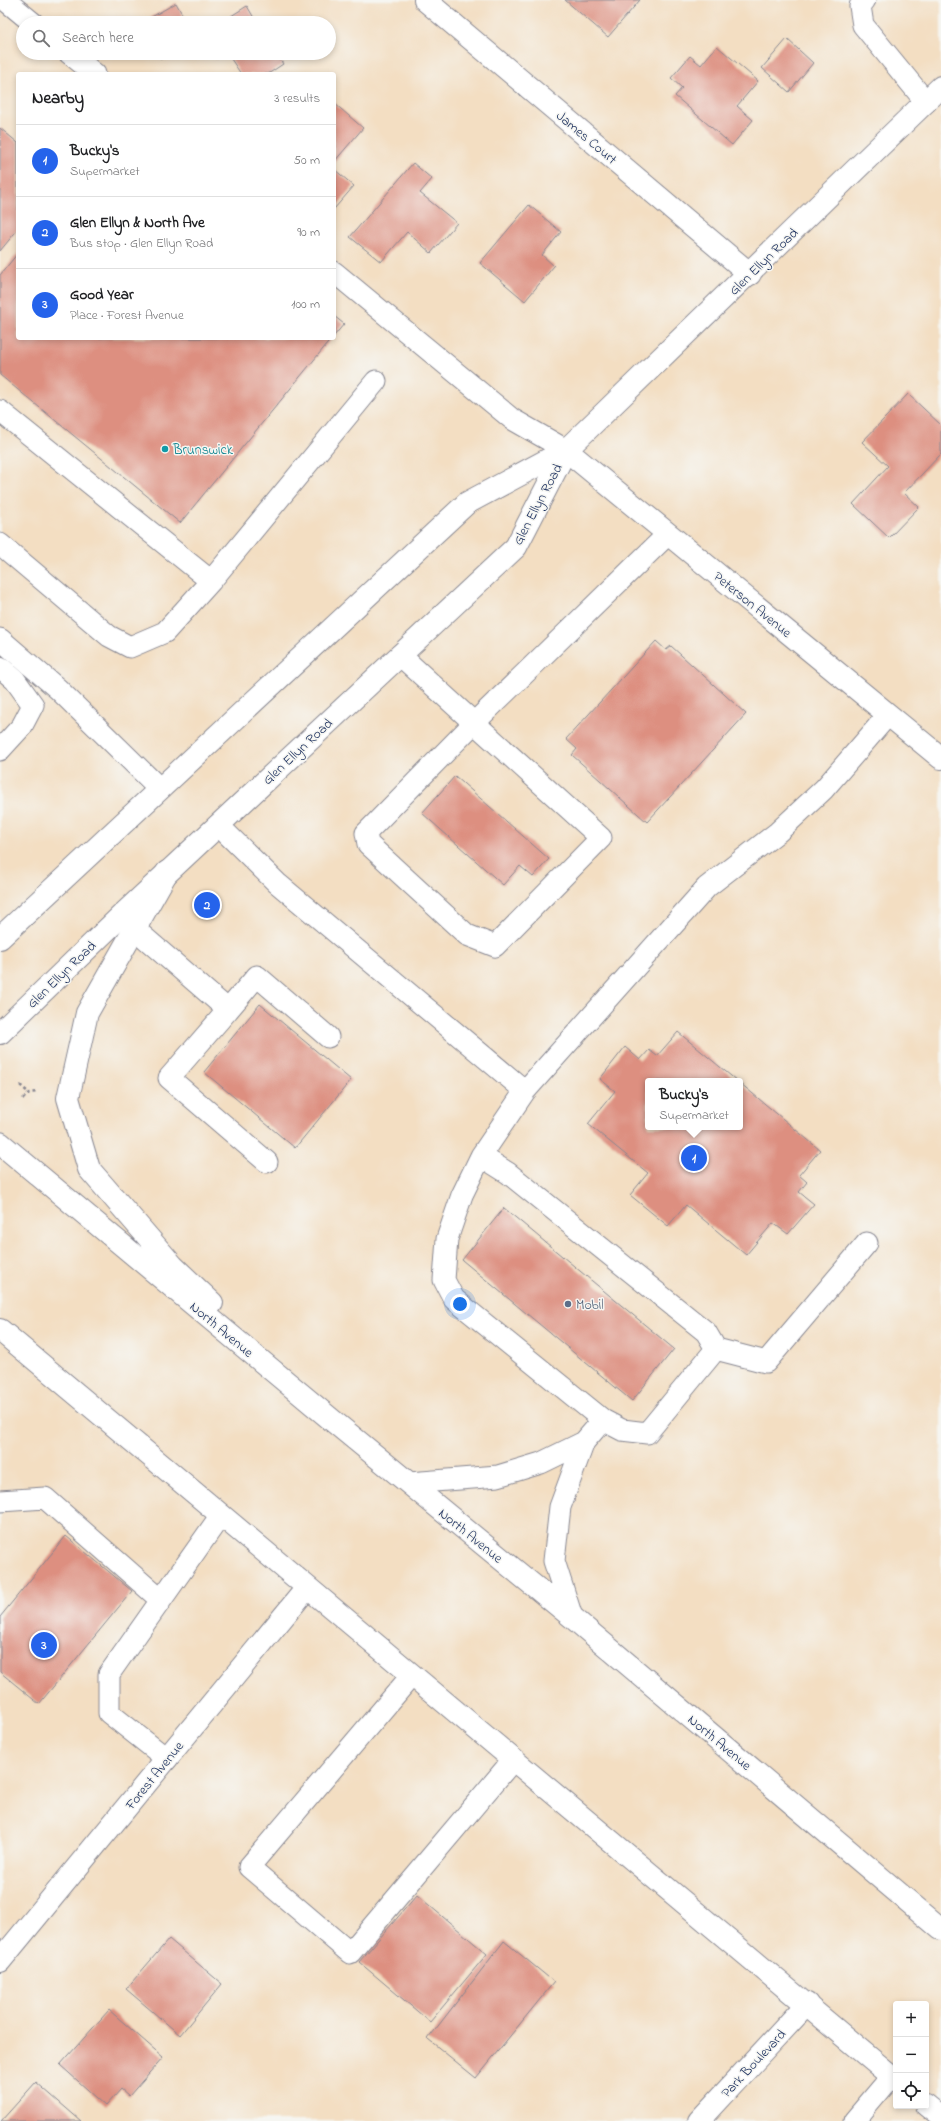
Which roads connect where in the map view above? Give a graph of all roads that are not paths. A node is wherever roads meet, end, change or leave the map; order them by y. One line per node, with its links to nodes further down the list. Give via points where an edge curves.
1 (5, 0): 4 (lane)
2 (425, 0): 9 (street, James Court)
3 (862, 3): 7 (lane, via 862,25)
4 (24, 16)
5 (78, 60): 6 (lane)
6 (93, 72)
7 (933, 94): 9 (street, Glen Ellyn Road)
8 (336, 274): 12 (lane, via 512,419)
9 (750, 274): 12 (street, Glen Ellyn Road)
10 (376, 382): 15 (lane)
11 (0, 411): 15 (lane)
12 (566, 450): 13 (street, Peterson Avenue); 17 (street, Glen Ellyn Road, via 516,547); 23 (street, Glen Ellyn Road, via 467,503)
13 (668, 534): 19 (street, Peterson Avenue); 20 (lane)
14 (0, 544): 15 (lane, via 109,636 130,648 165,632)
15 (211, 582)
16 (0, 639): 23 (lane, via 58,689)
17 (400, 655): 20 (lane); 24 (street, Glen Ellyn Road)
18 (0, 667): 21 (lane, via 15,680 33,705 22,726)
19 (888, 715): 22 (street, Peterson Avenue); 30 (lane, via 824,789 778,832 708,886)
20 (474, 723): 20 (lane, via 600,838 495,946 467,935 368,844 366,833)
21 (0, 750)
22 (941, 758)
23 (160, 789): 26 (street, Glen Ellyn Road)
24 (218, 825): 25 (street, Glen Ellyn Road, via 167,872); 30 (lane, via 277,883)
25 (127, 922): 27 (lane); 28 (street, Glen Ellyn Road); 38 (street, via 87,1013 68,1098 89,1169 173,1266)
26 (0, 938)
27 (228, 1010): 29 (lane, via 257,976); 33 (lane, via 170,1078)
28 (0, 1033)
29 (328, 1037)
30 (525, 1091): 32 (lane)
31 (0, 1143): 38 (street, North Avenue)
32 (481, 1156): 36 (lane, via 508,1173 706,1332); 37 (lane, via 462,1195 447,1239 444,1280 454,1299)
33 (267, 1162)
34 (867, 1243): 36 (lane, via 766,1362)
35 (0, 1330): 42 (street)
36 (716, 1349): 37 (lane, via 647,1433 622,1430)
37 (603, 1420): 39 (lane)
38 (333, 1421): 40 (street, North Avenue)
39 (584, 1442): 40 (lane, via 541,1462 498,1476); 45 (lane, via 560,1507 554,1561)
40 (409, 1483): 45 (street, North Avenue)
41 (0, 1501): 44 (lane, via 45,1498)
42 (221, 1515): 43 (street); 44 (lane)
43 (307, 1588): 46 (street); 47 (street, Forest Avenue)
44 (161, 1600): 47 (lane, via 109,1674 109,1713)
45 (572, 1617): 49 (street, North Avenue)
46 (412, 1675): 48 (street); 48 (lane, via 249,1867 350,1953)
47 (167, 1759): 50 (street, Forest Avenue)
48 (513, 1760): 51 (street)
49 (941, 1929)
50 (0, 1961)
51 (807, 2004): 52 (street); 56 (street, Park Boulevard)
52 (893, 2077)
53 (893, 2079): 57 (lane)
54 (929, 2107): 55 (street)
55 (941, 2117)
56 (699, 2121)
57 (854, 2121)

